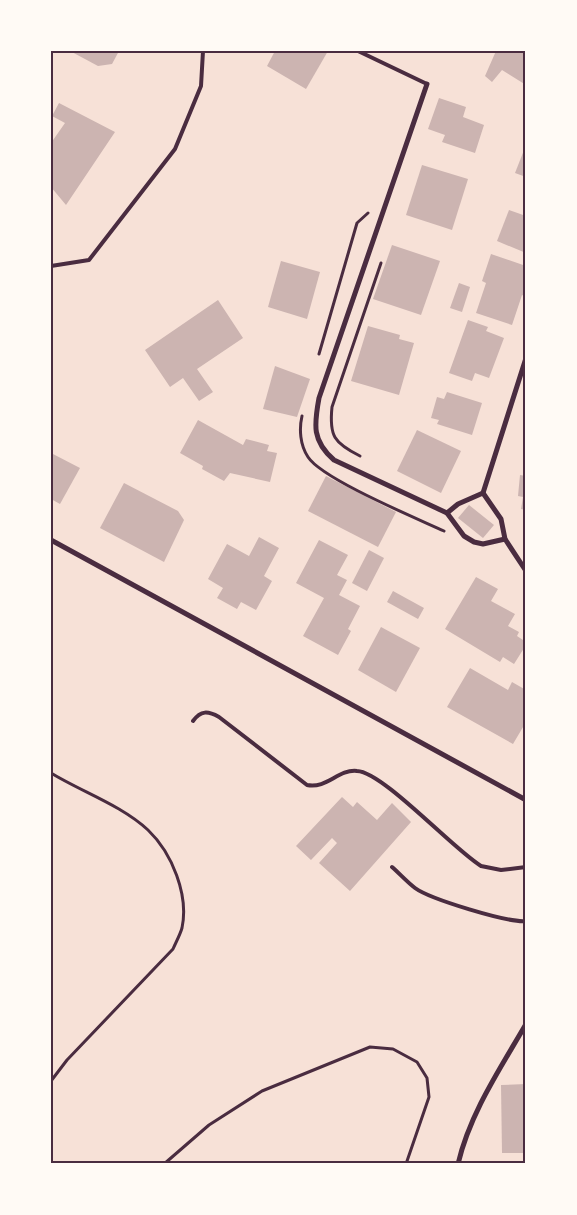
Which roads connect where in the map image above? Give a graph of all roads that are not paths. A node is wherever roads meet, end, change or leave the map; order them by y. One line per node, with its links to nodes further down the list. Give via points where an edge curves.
1 (203, 51): 4 (lane, via 201,86 175,149 89,260)
2 (358, 51): 3 (lane)
3 (426, 84): 7 (street, via 319,398 316,434 325,452 334,460)
4 (51, 266)
5 (526, 358): 6 (street)
6 (484, 493): 7 (street); 9 (street, via 501,519)
7 (447, 513): 9 (street, via 462,533 474,542 482,544)
8 (51, 540): 12 (street)
9 (505, 540): 10 (street)
10 (526, 571)
11 (193, 721): 14 (lane, via 198,714 206,712 219,717 307,785 323,785 347,772 366,772 481,866 500,870)
12 (526, 800)
13 (392, 867): 15 (lane, via 415,888 436,898)
14 (526, 867)
15 (526, 922)
16 (526, 1024): 17 (street, via 477,1109)
17 (458, 1164)

